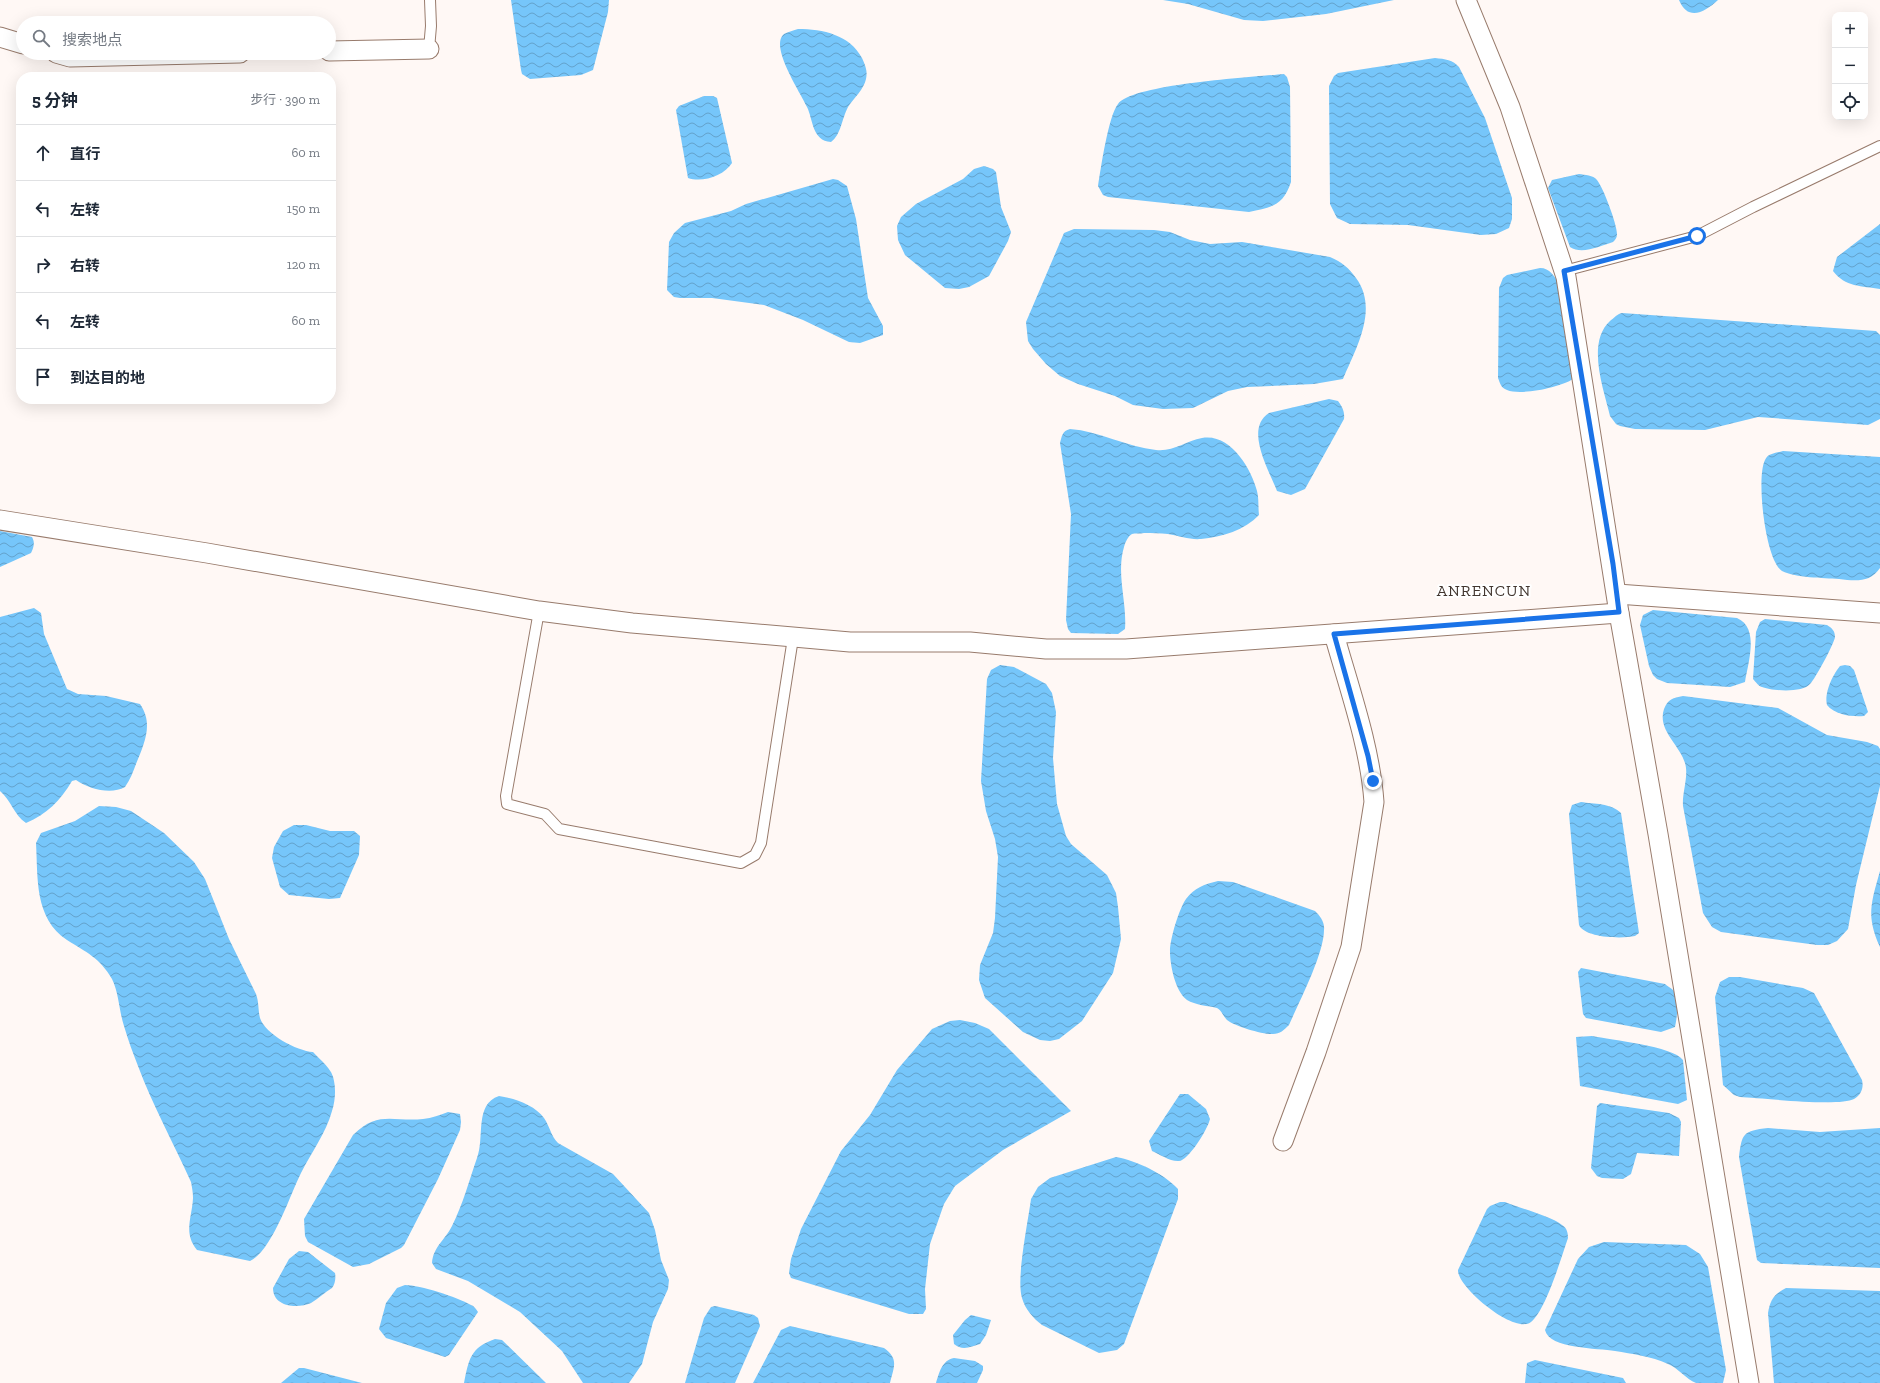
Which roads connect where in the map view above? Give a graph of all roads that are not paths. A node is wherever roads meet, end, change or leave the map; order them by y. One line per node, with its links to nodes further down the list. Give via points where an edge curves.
1 (430, 0): 5 (lane, via 432,26)
2 (1466, 0): 8 (street, via 1510,107)
3 (0, 37): 4 (street)
4 (16, 42)
5 (429, 49): 6 (street)
6 (336, 51)
7 (1880, 146): 8 (lane, via 1697,236)
8 (1564, 271): 10 (street)
9 (0, 520): 11 (street, via 215,554)
10 (1618, 603): 12 (street); 13 (street); 16 (street)
11 (539, 611): 14 (street, via 632,623); 14 (lane, via 506,796 507,804 545,814 559,829 741,863 755,855 761,843)
12 (1880, 613)
13 (1334, 634): 14 (street, via 1084,650 970,642 850,642); 15 (street, via 1368,756 1374,802 1351,947)
14 (793, 638)
15 (1283, 1141)
16 (1749, 1383)

